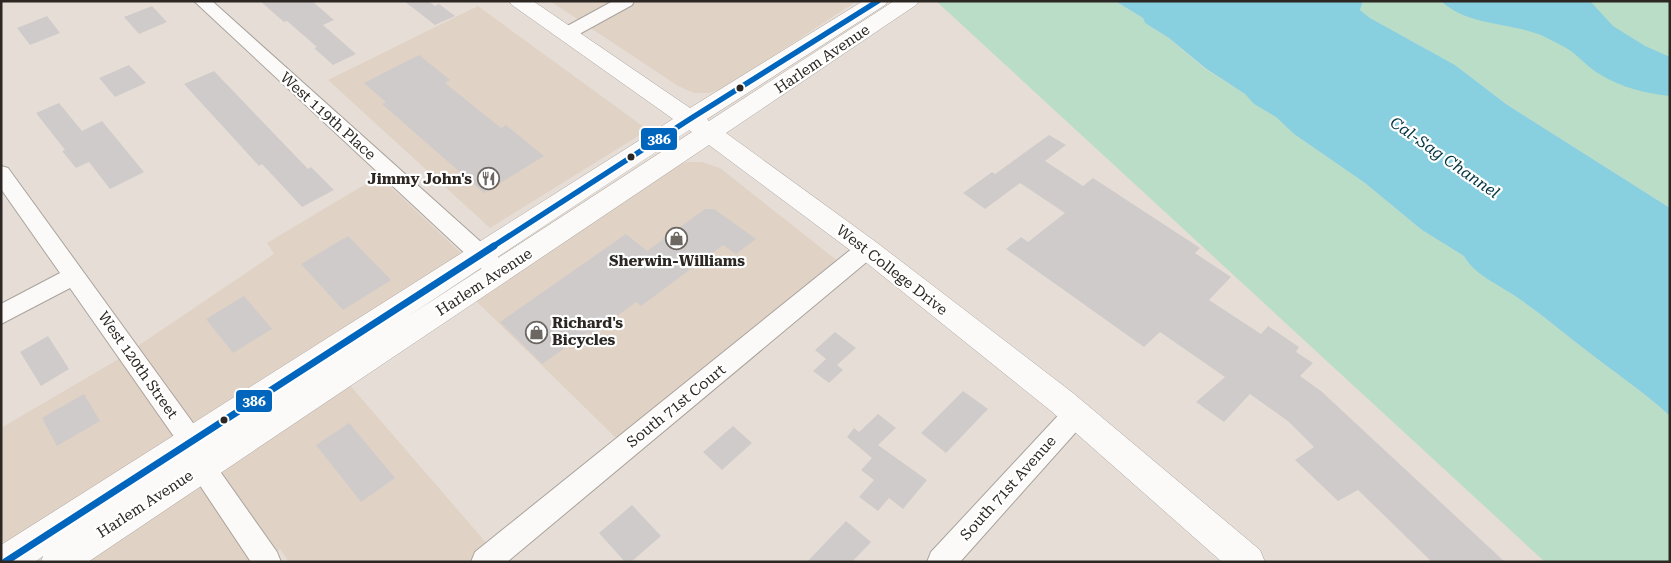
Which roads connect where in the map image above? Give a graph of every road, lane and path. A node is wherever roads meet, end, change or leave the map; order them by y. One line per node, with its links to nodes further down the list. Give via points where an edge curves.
1 (202, 1): 10 (street, West 119th Place)
2 (519, 1): 6 (main road, West College Drive)
3 (626, 1): 6 (street)
4 (878, 1): 7 (main road, Harlem Avenue)
5 (910, 1): 7 (main road, Harlem Avenue)
6 (566, 34): 7 (main road, West College Drive)
7 (700, 126): 9 (main road, West College Drive); 10 (main road, Harlem Avenue)
8 (1, 173): 11 (street, West 120th Street)
9 (867, 249): 13 (main road, West College Drive); 18 (street, South 71st Court)
10 (490, 263): 14 (main road, Harlem Avenue)
11 (74, 276): 12 (street); 14 (street, West 120th Street)
12 (1, 315)
13 (1075, 415): 19 (street, South 71st Avenue); 20 (main road, West College Drive)
14 (197, 455): 15 (main road, Harlem Avenue); 16 (main road, Harlem Avenue); 17 (street, West 120th Street)
15 (5, 562)
16 (58, 562)
17 (266, 562)
18 (485, 562)
19 (942, 562)
20 (1248, 562)

